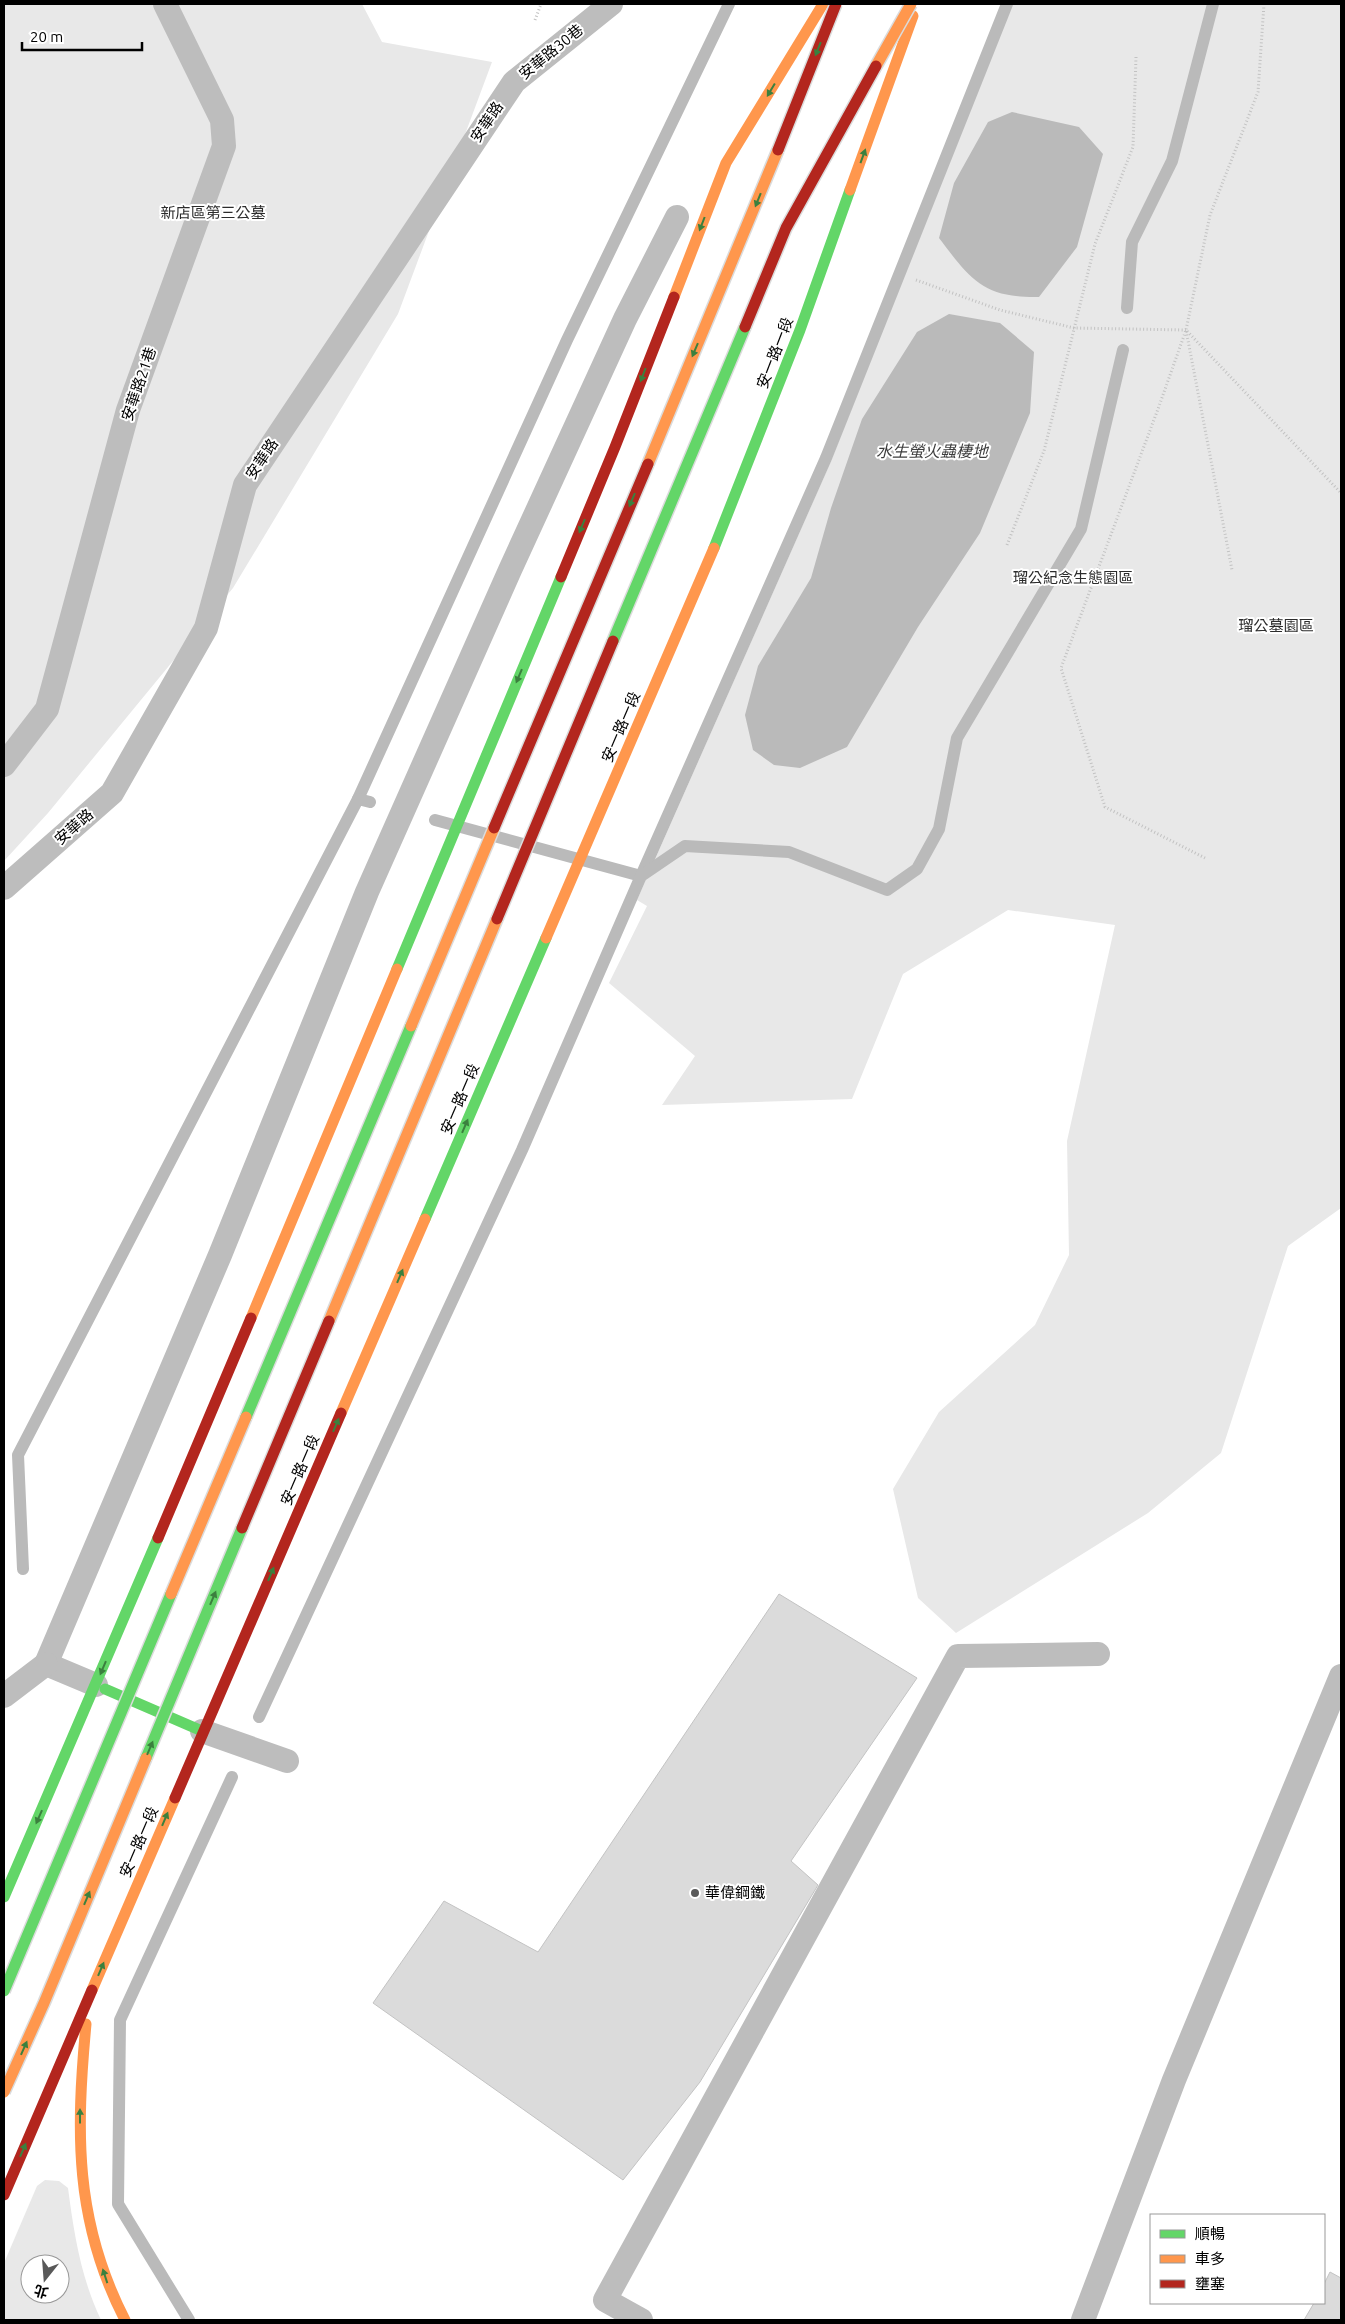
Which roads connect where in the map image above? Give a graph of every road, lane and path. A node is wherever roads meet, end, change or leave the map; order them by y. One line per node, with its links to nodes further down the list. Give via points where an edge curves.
1 (165, 4): 17 (lane, 安華路21巷, via 222,120 224,146 128,410 46,709)
2 (612, 4): 9 (lane, 安華路30巷)
3 (823, 4): 23 (main road, one-way to 23, via 726,162 615,447)
4 (836, 4): 28 (main road, one-way to 28, bridge, via 753,214)
5 (911, 4): 30 (main road, one-way to 5, bridge, via 786,228)
6 (917, 4): 25 (main road, 安一路一段, one-way to 6, via 714,547 800,330)
7 (1264, 4): 13 (path, via 1258,92 1210,215)
8 (1136, 57): 12 (path, via 1133,147 1095,244)
9 (514, 82): 19 (lane, 安華路, via 246,485 206,628 112,793)
10 (677, 216): 21 (lane, via 625,319 514,561 367,892 220,1255)
11 (916, 280): 12 (path, via 1000,310)
12 (1074, 328): 13 (path); 15 (path, via 1044,451)
13 (1186, 330): 14 (path); 16 (path); 18 (path, via 1061,668 1105,807)
14 (1341, 493)
15 (1007, 545)
16 (1232, 570)
17 (4, 765)
18 (1205, 858)
19 (4, 888)
20 (1098, 1654): 33 (lane, via 958,1656 605,2300)
21 (46, 1664): 23 (lane); 24 (lane)
22 (1341, 1676): 34 (lane, via 1174,2080)
23 (96, 1685): 25 (main road); 27 (main road, one-way to 27)
24 (4, 1696)
25 (202, 1731): 26 (lane); 29 (main road, 安一路一段, one-way to 25)
26 (287, 1761)
27 (4, 1897)
28 (4, 1991)
29 (88, 2001): 31 (main road, 安一路一段, one-way to 29); 32 (main road, one-way to 29, via 110,2291 88,2223 80,2153 80,2091)
30 (4, 2092)
31 (4, 2195)
32 (125, 2320)
33 (640, 2320)
34 (1083, 2320)

